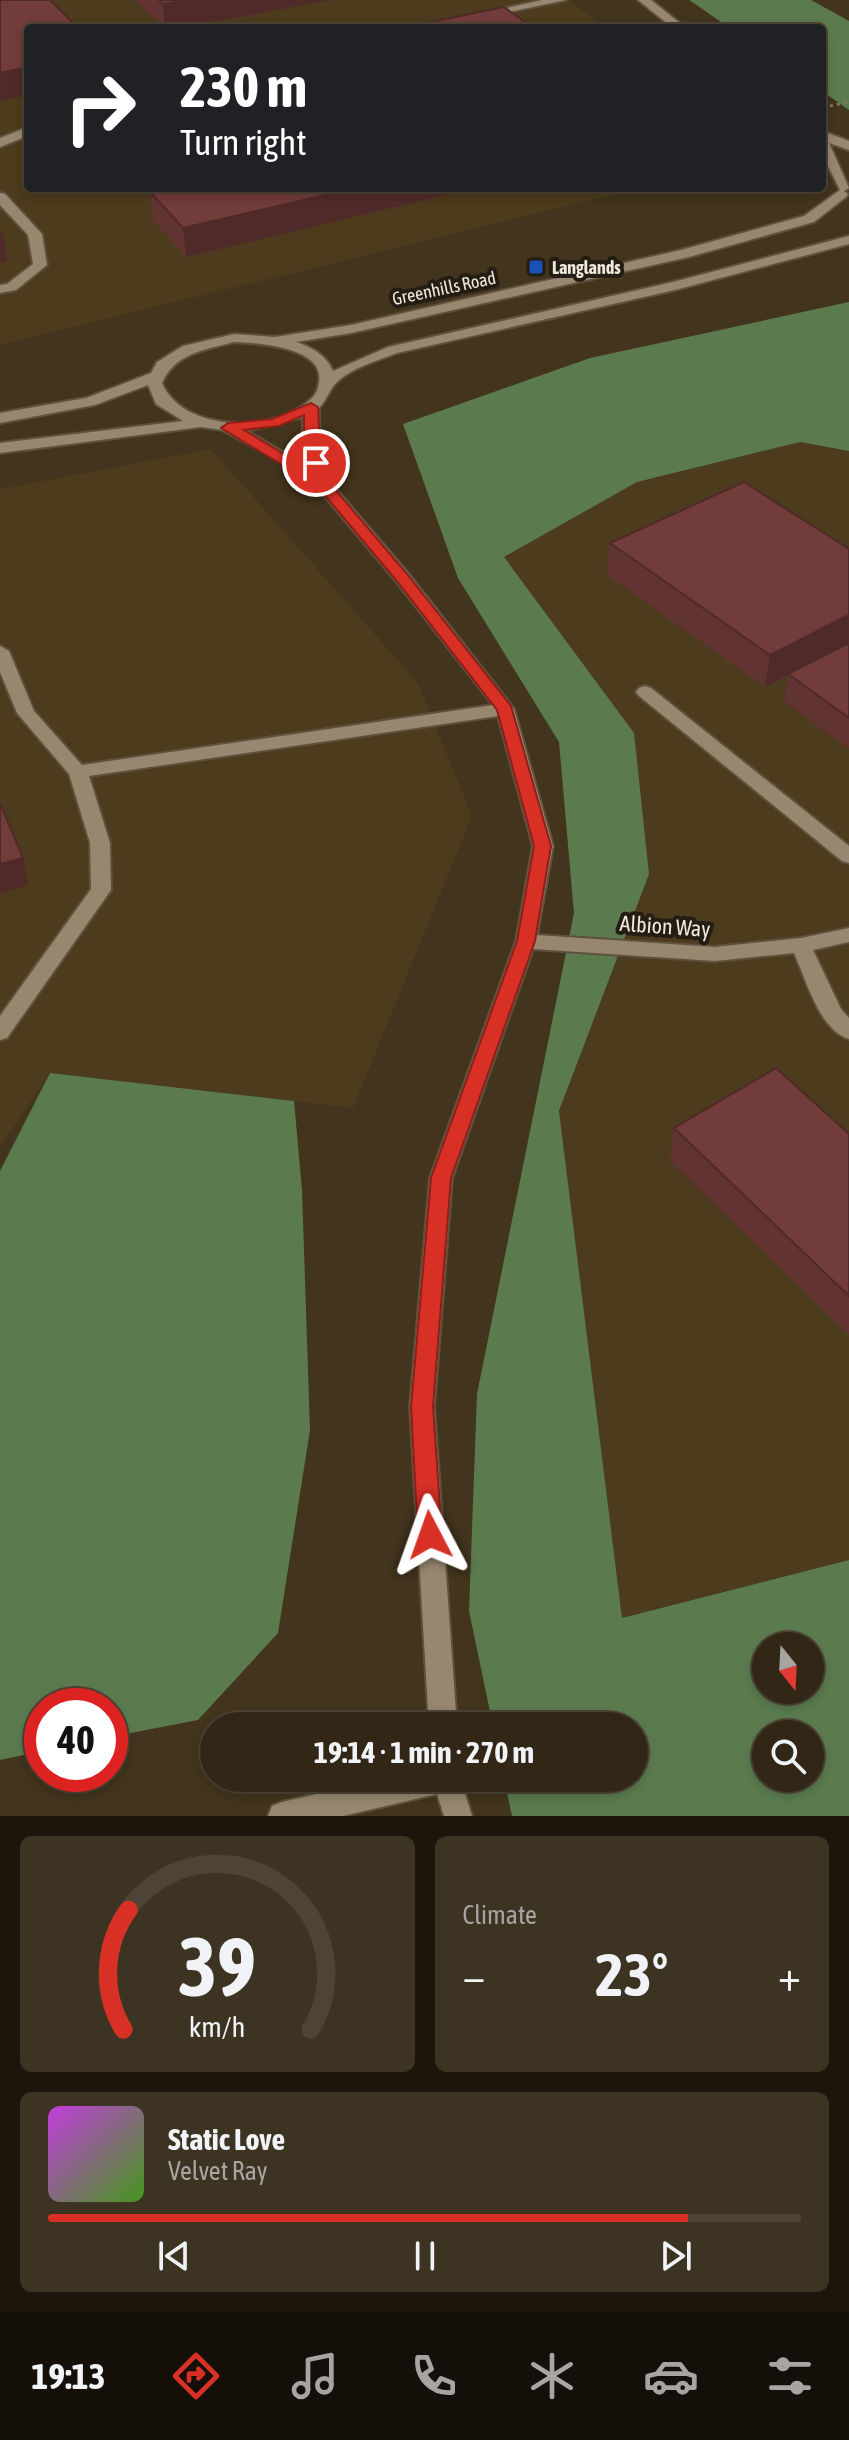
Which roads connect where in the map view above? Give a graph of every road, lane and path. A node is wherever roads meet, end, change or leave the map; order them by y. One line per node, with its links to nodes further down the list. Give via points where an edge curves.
1 (560, 0): 3 (street)
2 (644, 0): 4 (street)
3 (473, 17)
4 (675, 24)
5 (24, 133): 7 (street)
6 (826, 138): 9 (street)
7 (0, 143)
8 (826, 146): 10 (street)
9 (849, 146)
10 (846, 192): 14 (street, Greenhills Road, via 809,219 684,254)
11 (0, 197): 13 (street, via 35,234 40,265)
12 (849, 240): 16 (street, via 393,350)
13 (0, 289)
14 (278, 341): 15 (street, via 234,338 202,344 175,355); 16 (street, via 315,357)
15 (155, 377): 18 (street, via 90,402); 19 (street, via 154,391 162,404)
16 (328, 381): 17 (street)
17 (311, 407): 20 (street, via 274,423); 22 (street, via 311,443)
18 (0, 418)
19 (199, 423): 20 (street); 21 (street)
20 (228, 428): 22 (street)
21 (0, 448)
22 (322, 483): 25 (street)
23 (0, 651): 26 (street, via 26,713)
24 (645, 692): 27 (street)
25 (505, 709): 26 (street); 29 (street, via 543,846)
26 (78, 772): 32 (street, via 100,843 101,890)
27 (849, 856)
28 (849, 935): 30 (street, Albion Way)
29 (526, 941): 30 (street, Albion Way, via 715,954); 33 (street, via 441,1178 422,1407)
30 (801, 945): 31 (street, via 832,1013)
31 (849, 1031)
32 (0, 1032)
33 (442, 1712)
34 (386, 1792): 36 (street)
35 (450, 1792): 37 (street)
36 (282, 1816)
37 (458, 1816)

